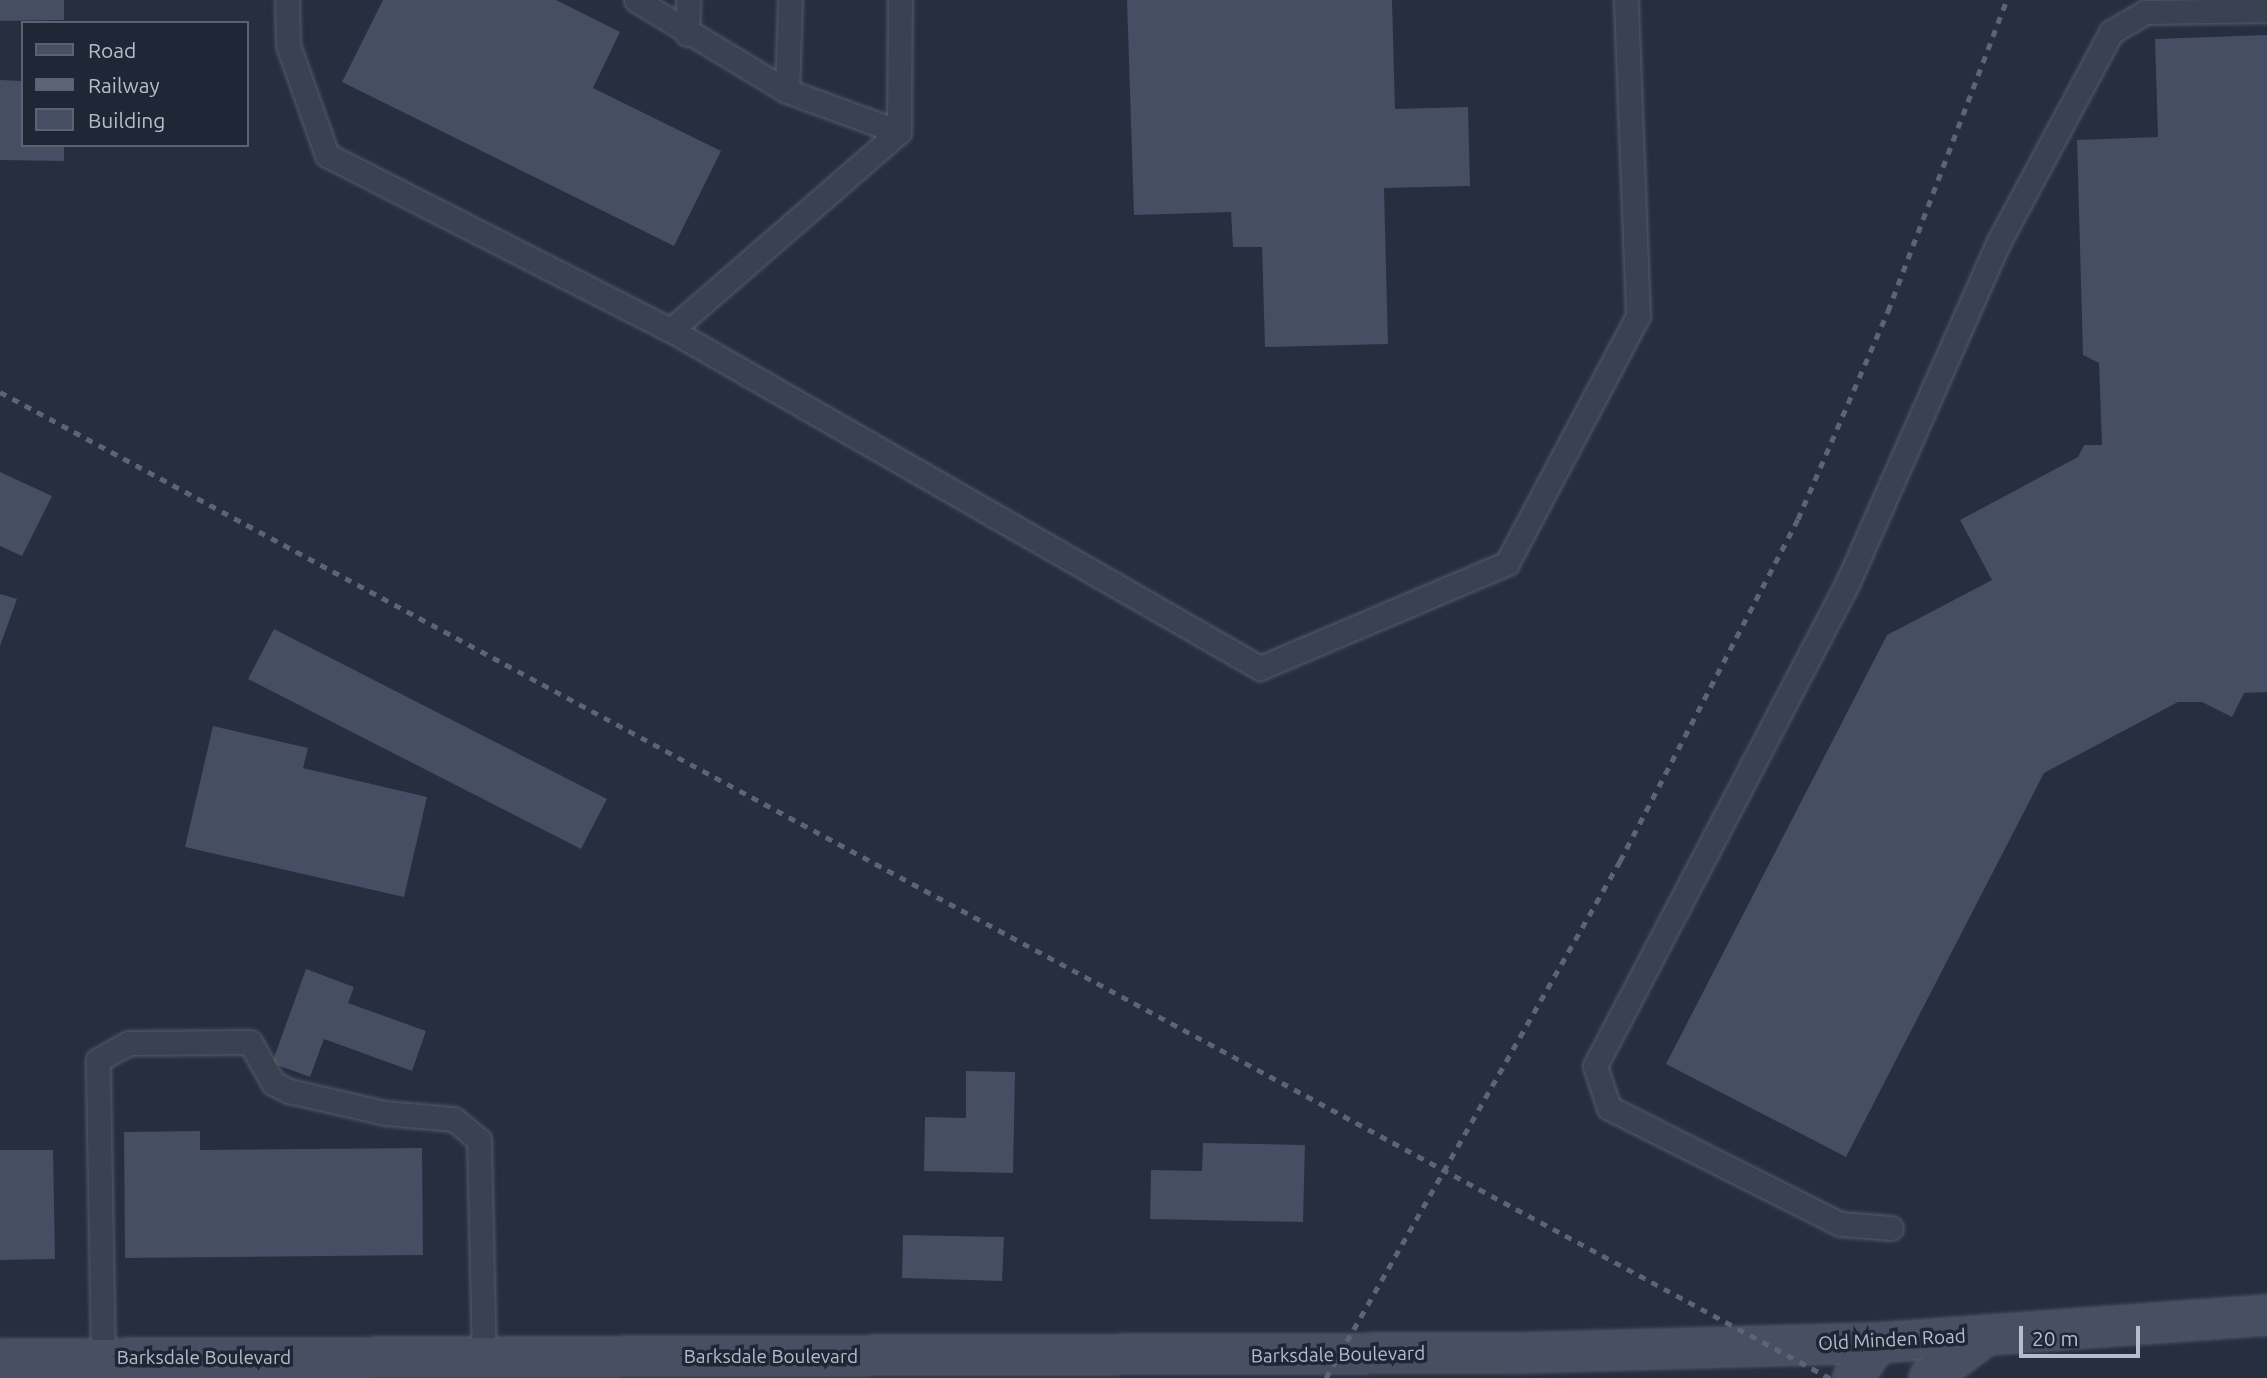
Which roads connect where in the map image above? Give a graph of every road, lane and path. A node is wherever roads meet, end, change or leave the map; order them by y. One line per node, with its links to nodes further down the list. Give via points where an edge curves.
1 (287, 0): 12 (lane, via 288,45 327,155)
2 (636, 0): 9 (lane)
3 (688, 0): 9 (lane)
4 (790, 0): 10 (lane)
5 (900, 0): 11 (lane)
6 (1626, 0): 12 (lane, via 1638,316 1507,563 1260,668)
7 (2145, 6): 8 (lane); 13 (lane, via 2111,32 1997,245 1847,584 1595,1066 1609,1108 1840,1224)
8 (2267, 10)
9 (687, 34): 10 (lane)
10 (787, 91): 11 (lane)
11 (899, 132): 12 (lane)
12 (671, 330)
13 (1891, 1228)
14 (2267, 1315): 15 (main road, Old Minden Road)
15 (1986, 1335): 16 (main road, Old Minden Road); 24 (main road)
16 (1877, 1343): 20 (main road, Old Minden Road); 23 (main road)
17 (484, 1358): 19 (lane, via 485,1177 479,1140 454,1119 384,1113 289,1091 273,1083 250,1042 236,1042 129,1043 98,1060); 21 (main road, Barksdale Boulevard); 22 (main road, Barksdale Boulevard)
18 (0, 1359): 19 (main road, Barksdale Boulevard)
19 (103, 1359): 21 (main road, Barksdale Boulevard)
20 (1519, 1365): 22 (main road, Barksdale Boulevard)
21 (330, 1368)
22 (603, 1368)
23 (1853, 1378)
24 (1930, 1378)

